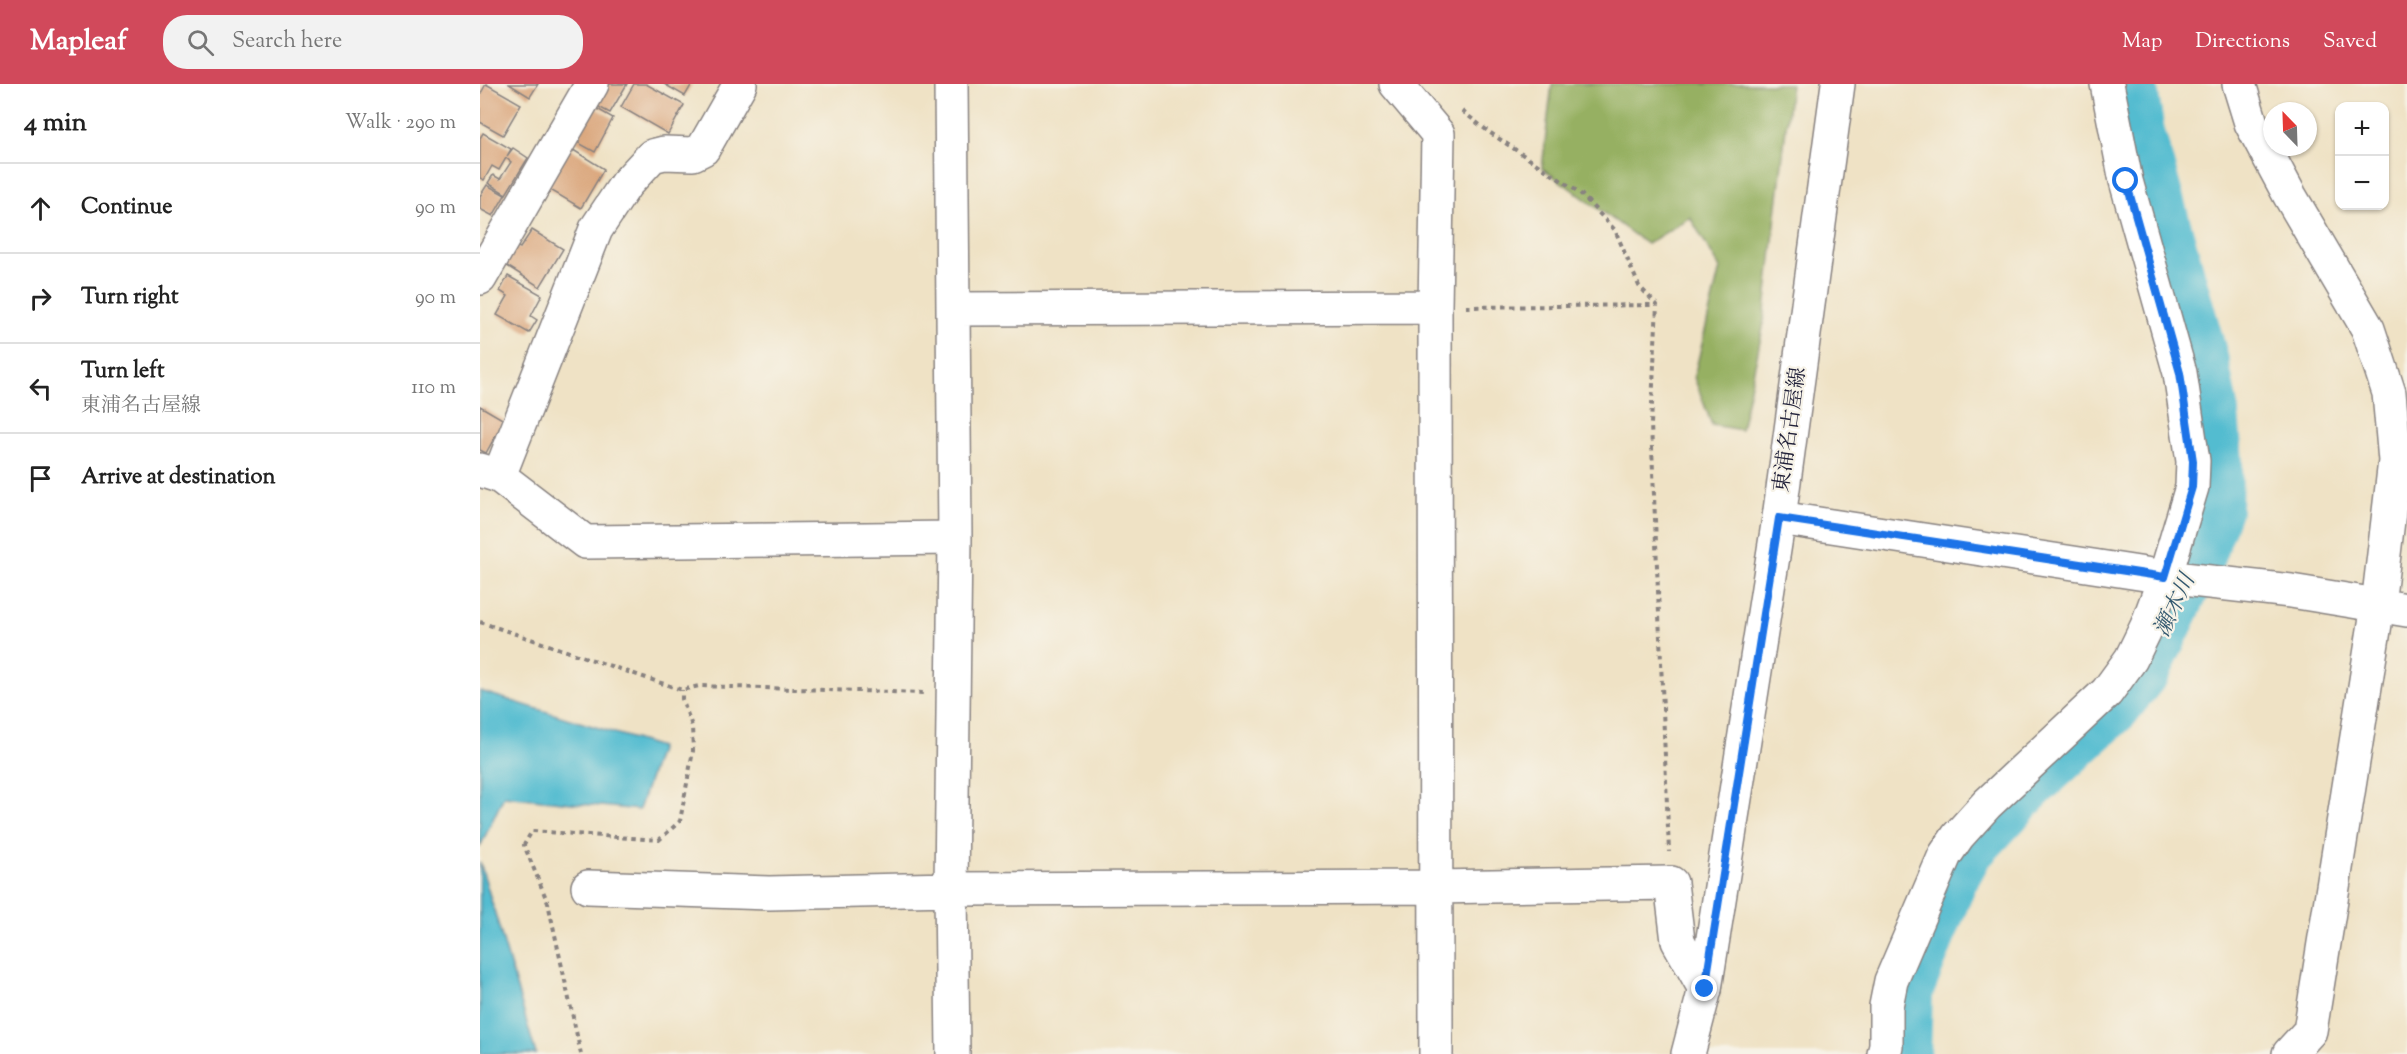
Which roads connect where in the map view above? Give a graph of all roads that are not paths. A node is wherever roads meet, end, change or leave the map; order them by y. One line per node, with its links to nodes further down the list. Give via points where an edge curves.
1 (591, 84): 8 (street)
2 (740, 84): 11 (street, via 703,149 693,154 652,156 626,184 596,229)
3 (951, 84): 10 (street)
4 (1396, 84): 9 (street, via 1438,134)
5 (1838, 84): 12 (street, 東浦名古屋線)
6 (2107, 84): 14 (street, via 2126,181 2180,373 2193,461 2192,487)
7 (2239, 84): 15 (street, via 2251,123 2368,329 2389,393 2395,461)
8 (483, 266)
9 (1435, 307): 10 (street); 17 (street)
10 (954, 309): 13 (street)
11 (490, 473): 13 (street, via 585,542)
12 (1779, 518): 14 (street); 19 (street, 東浦名古屋線)
13 (955, 538): 18 (street)
14 (2172, 577): 15 (street); 24 (street, via 2131,659 2108,692 1987,804 1945,855 1891,981)
15 (2393, 607): 25 (street, via 2310,1031)
16 (588, 887): 18 (street, via 769,893)
17 (1436, 887): 18 (street); 19 (street, via 1671,883 1678,941); 21 (street)
18 (951, 889): 20 (street)
19 (1705, 989): 22 (street, 東浦名古屋線); 23 (street, 東浦名古屋線)
20 (953, 1054)
21 (1436, 1054)
22 (1688, 1054)
23 (1705, 1054)
24 (1884, 1054)
25 (2289, 1054)

